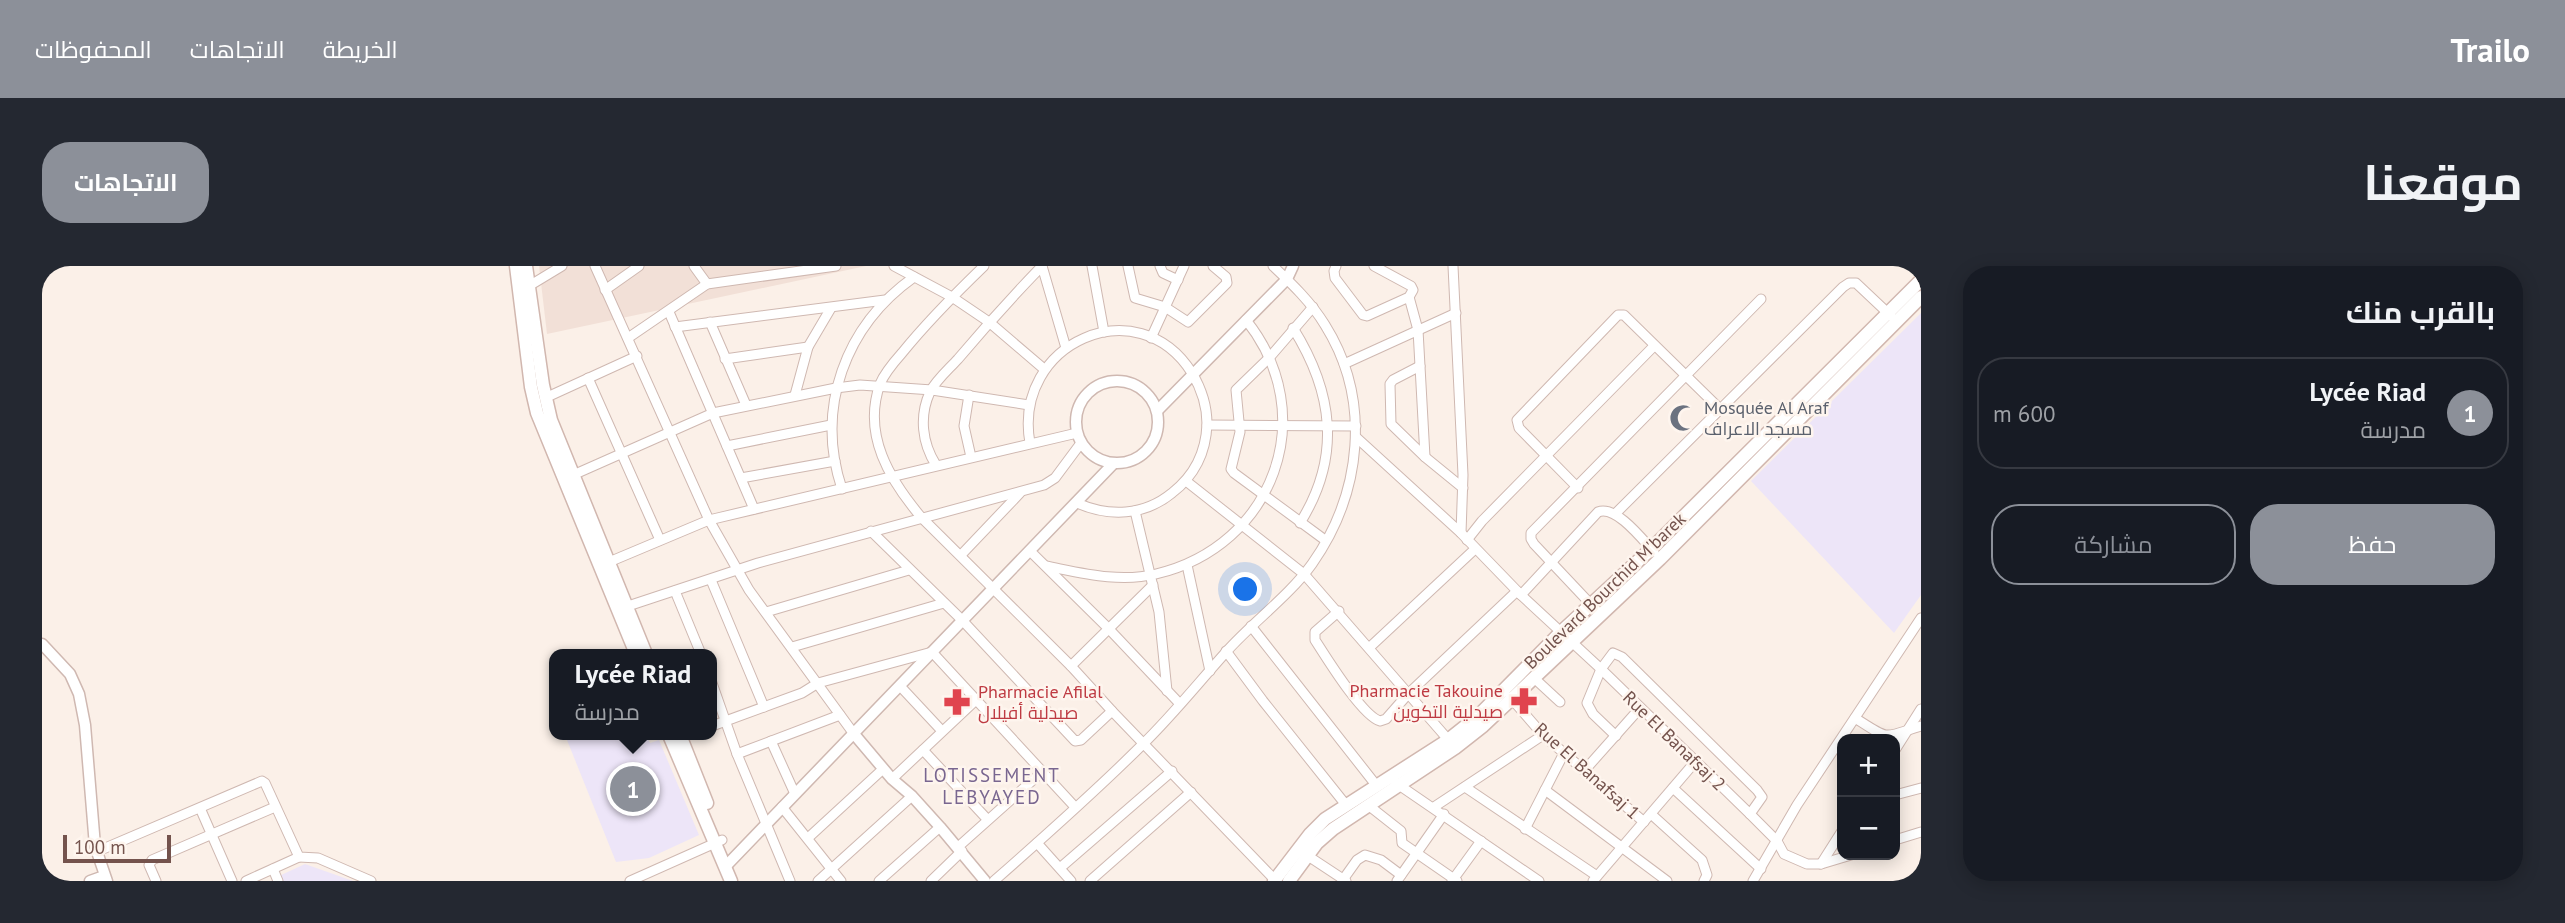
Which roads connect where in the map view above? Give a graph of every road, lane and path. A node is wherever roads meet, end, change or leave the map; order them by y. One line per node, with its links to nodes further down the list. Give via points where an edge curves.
1 (516, 266): 27 (main road)
2 (526, 266): 27 (main road)
3 (562, 266): 27 (street)
4 (595, 266): 28 (street)
5 (639, 266): 28 (street)
6 (694, 266): 26 (street)
7 (836, 266): 21 (street)
8 (894, 266): 22 (street)
9 (984, 266): 30 (street)
10 (1042, 266): 42 (street); 51 (street)
11 (1092, 266): 46 (street)
12 (1128, 266): 34 (street, via 1135,298)
13 (1160, 266): 25 (street, via 1163,273)
14 (1184, 266): 25 (street)
15 (1213, 266): 34 (street, via 1227,283 1190,322)
16 (1273, 266): 23 (street)
17 (1293, 266): 23 (street)
18 (1336, 266): 31 (street, via 1335,278 1365,316)
19 (1374, 266): 31 (street, via 1411,286)
20 (1451, 267): 38 (street)
21 (795, 269): 26 (street)
22 (914, 277): 30 (street); 33 (street)
23 (1287, 279): 35 (street); 40 (street)
24 (1921, 279): 39 (main road, Boulevard Bourchid M'barek)
25 (1178, 280): 34 (street)
26 (707, 284): 37 (street)
27 (524, 289): 66 (main road); 128 (main road, via 537,413)
28 (605, 290): 47 (street)
29 (1921, 297): 39 (main road, Boulevard Bourchid M'barek)
30 (952, 298): 42 (street); 61 (street, via 905,349)
31 (1409, 298): 45 (street)
32 (1761, 299): 59 (street)
33 (885, 300): 36 (street); 62 (street, via 858,334)
34 (1165, 307): 48 (street)
35 (1313, 307): 44 (street); 55 (street)
36 (831, 308): 41 (street); 50 (street)
37 (669, 312): 43 (street); 47 (street)
38 (1456, 313): 45 (street); 94 (street)
39 (1892, 317): 69 (street, via 1860,286 1849,284); 113 (main road, Boulevard Bourchid M'barek)
40 (1245, 320): 53 (street); 58 (street)
41 (710, 321): 43 (street); 54 (street)
42 (989, 322): 57 (street); 63 (street)
43 (675, 327): 71 (street)
44 (1293, 328): 53 (street); 76 (street, via 1317,373)
45 (1418, 330): 55 (street); 56 (street)
46 (1104, 332): 48 (street); 51 (street)
47 (628, 338): 52 (street)
48 (1152, 338): 58 (street, via 1177,354)
49 (1654, 346): 59 (street); 84 (street); 84 (street, via 1624,315 1614,317 1517,418 1517,425)
50 (808, 347): 54 (street); 65 (street)
51 (1066, 348): 57 (street)
52 (637, 356): 60 (street); 78 (street)
53 (1269, 358): 74 (street, via 1280,393); 75 (street, via 1236,390)
54 (725, 359): 67 (street)
55 (1344, 364): 77 (street)
56 (1420, 366): 86 (street); 86 (street, via 1390,384 1390,420)
57 (1044, 369): 68 (street)
58 (1192, 373): 70 (street); 73 (street, via 1204,401)
59 (1685, 376): 69 (street); 95 (street)
60 (588, 378): 66 (street); 83 (street)
61 (880, 387): 62 (street); 63 (street); 91 (street, via 876,435)
62 (836, 388): 65 (street); 72 (street)
63 (932, 390): 64 (street); 89 (street, via 923,427)
64 (969, 395): 68 (street); 85 (street, via 964,426)
65 (795, 396): 67 (street)
66 (545, 398): 90 (main road)
67 (746, 405): 71 (street)
68 (1029, 405): 81 (street)
69 (1720, 410): 102 (street)
70 (1157, 411): 79 (street, via 1136,386 1122,381 1104,383 1082,400 1077,414); 88 (street, via 1157,432 1148,450 1134,460)
71 (713, 413): 78 (street); 82 (street)
72 (831, 425): 82 (street); 87 (street)
73 (1207, 425): 75 (street); 93 (street, via 1202,451)
74 (1283, 425): 75 (street); 76 (street); 98 (street, via 1276,468)
75 (1240, 426): 98 (street, via 1232,471)
76 (1328, 426): 77 (street); 105 (street, via 1322,474)
77 (1356, 426): 80 (street)
78 (670, 431): 83 (street); 104 (street)
79 (1079, 438): 81 (street); 88 (street, via 1093,456); 97 (street, via 1055,478)
80 (1357, 438): 108 (street, Rue El Banafsaj 2); 110 (street, via 1349,487)
81 (1030, 443): 85 (street)
82 (727, 446): 92 (street)
83 (621, 453): 90 (street); 109 (street)
84 (1545, 456): 95 (street); 108 (street)
85 (971, 457): 89 (street)
86 (1425, 457): 94 (street)
87 (835, 461): 92 (street); 96 (street)
88 (1113, 464): 99 (street)
89 (936, 465): 91 (street)
90 (573, 475): 115 (main road)
91 (891, 476): 96 (street); 103 (street)
92 (740, 478): 100 (street)
93 (1186, 481): 101 (street, via 1159,503); 106 (street)
94 (1463, 488): 108 (street)
95 (1578, 488): 116 (street, via 1530,536)
96 (842, 489): 100 (street)
97 (1020, 493): 103 (street); 114 (street)
98 (1265, 494): 105 (street); 106 (street)
99 (1077, 503): 101 (street, via 1105,512); 112 (street)
100 (754, 509): 104 (street)
101 (1135, 511): 123 (street)
102 (1615, 514): 113 (street); 116 (street, via 1598,512)
103 (921, 517): 107 (street); 114 (street)
104 (709, 520): 109 (street); 119 (street)
105 (1300, 523): 110 (street)
106 (1244, 525): 117 (street, via 1218,548); 121 (street)
107 (871, 531): 119 (street); 120 (street)
108 (1464, 536): 111 (street, Rue El Banafsaj 2)
109 (660, 540): 115 (street)
110 (1325, 540): 121 (street)
111 (1475, 549): 126 (street, Rue El Banafsaj 2); 139 (street)
112 (1030, 551): 118 (street); 124 (street)
113 (1655, 554): 129 (main road, Boulevard Bourchid M'barek)
114 (961, 555): 124 (street)
115 (609, 562): 128 (main road)
116 (1551, 562): 126 (street); 129 (street)
117 (1187, 565): 123 (street); 147 (street)
118 (1046, 566): 123 (street, via 1109,578); 135 (street)
119 (737, 570): 122 (street); 131 (street)
120 (909, 570): 127 (street); 131 (street)
121 (1304, 574): 130 (street); 134 (street)
122 (711, 580): 125 (street); 158 (street)
123 (1151, 580): 135 (street); 151 (street, via 1161,623)
124 (995, 588): 133 (street); 145 (street)
125 (675, 591): 128 (street); 142 (street)
126 (1519, 593): 136 (street, Rue El Banafsaj 2); 152 (street)
127 (944, 603): 133 (street); 138 (street)
128 (622, 608): 140 (main road); 141 (main road)
129 (1596, 609): 136 (main road, Boulevard Bourchid M'barek)
130 (1339, 611): 139 (street); 152 (street, via 1314,637 1342,681 1377,720 1386,719)
131 (766, 612): 138 (street)
132 (1921, 618): 163 (street)
133 (962, 620): 144 (street); 161 (street, via 1075,741)
134 (1251, 626): 143 (street); 187 (street)
135 (1108, 628): 145 (street); 151 (street)
136 (1565, 637): 146 (street, Rue El Banafsaj 2); 148 (main road, Boulevard Bourchid M'barek); 153 (main road, Boulevard Bourchid M'barek)
137 (42, 644): 222 (street, via 70,674 79,694)
138 (792, 647): 149 (street)
139 (1370, 647): 152 (street)
140 (634, 649)
141 (643, 649)
142 (699, 649)
143 (1226, 651): 147 (street); 196 (street)
144 (932, 652): 149 (street); 150 (street); 155 (street)
145 (1072, 666): 161 (street)
146 (1601, 669): 159 (street, Rue El Banafsaj 2); 171 (street, via 1588,708); 205 (street, via 1611,653 1622,657 1757,790 1762,797)
147 (1210, 671): 157 (street)
148 (1534, 678): 153 (main road, Boulevard Bourchid M'barek); 156 (street)
149 (818, 683): 158 (street); 162 (street)
150 (900, 686): 168 (street); 169 (street)
151 (1167, 691): 157 (street)
152 (1408, 694): 176 (street)
153 (1508, 694): 170 (street, Rue El Banafsaj 1); 176 (main road, Boulevard Bourchid M'barek, via 1477,716)
154 (717, 697): 164 (street)
155 (977, 699): 168 (street); 182 (street)
156 (1560, 702)
157 (1180, 704): 175 (street)
158 (764, 707): 164 (street)
159 (1640, 708): 171 (street); 180 (street, Rue El Banafsaj 2)
160 (1921, 709): 167 (street)
161 (1112, 712): 175 (street)
162 (840, 715): 169 (street); 173 (street)
163 (1855, 718): 167 (street, via 1882,736 1897,736); 217 (street)
164 (726, 722): 165 (street); 179 (street)
165 (717, 725)
166 (1921, 726): 167 (street)
167 (1907, 730): 174 (street)
168 (942, 731): 177 (street)
169 (854, 734): 181 (street); 193 (street)
170 (1543, 735): 178 (street, Rue El Banafsaj 1); 188 (street)
171 (1616, 736): 184 (street)
172 (681, 740): 218 (main road)
173 (771, 741): 179 (street); 193 (street)
174 (1900, 742)
175 (1144, 744): 183 (street); 200 (street)
176 (1451, 744): 186 (main road, Boulevard Bourchid M'barek)
177 (923, 750): 185 (street); 206 (street)
178 (1564, 753): 184 (street, Rue El Banafsaj 1); 191 (street)
179 (737, 754): 208 (street)
180 (1695, 762): 189 (street); 205 (street, Rue El Banafsaj 2)
181 (883, 769): 185 (street); 213 (street)
182 (1043, 771): 200 (street); 206 (street)
183 (1172, 771): 192 (street); 229 (street)
184 (1584, 771): 207 (street, Rue El Banafsaj 1)
185 (892, 779): 195 (street)
186 (1395, 781): 187 (main road, Boulevard Bourchid M'barek); 197 (main road, Boulevard Bourchid M'barek); 201 (street)
187 (1376, 785): 196 (main road, Boulevard Bourchid M'barek)
188 (1465, 787): 201 (street); 210 (street)
189 (1673, 788): 204 (street); 232 (street)
190 (1921, 788): 194 (street)
191 (1545, 790): 210 (street); 220 (street)
192 (1191, 792): 237 (street); 257 (street)
193 (795, 794): 199 (street)
194 (1900, 794)
195 (912, 796): 209 (street); 233 (street)
196 (1346, 804): 223 (main road, Boulevard Bourchid M'barek, via 1321,823)
197 (1368, 805): 223 (main road, Boulevard Bourchid M'barek); 224 (street, via 1399,829 1402,843)
198 (275, 807): 202 (street, via 262,781); 212 (street); 225 (street)
199 (782, 807): 208 (street); 213 (street)
200 (1075, 807): 219 (street)
201 (1434, 807): 203 (street)
202 (200, 808): 212 (street); 222 (street)
203 (1444, 814): 216 (street); 224 (street)
204 (1651, 814): 207 (street); 262 (street, via 1702,860 1707,875)
205 (1750, 814): 217 (street, Rue El Banafsaj 2)
206 (987, 819): 221 (street)
207 (1644, 822): 220 (street)
208 (766, 824): 227 (street); 249 (street)
209 (940, 827): 221 (street); 252 (street)
210 (1525, 829): 236 (street)
211 (1921, 832): 215 (street)
212 (212, 834): 241 (street, via 152,860 149,865); 242 (street)
213 (808, 838): 233 (street)
214 (1837, 839): 228 (street)
215 (1900, 839)
216 (1481, 841): 231 (street); 239 (street)
217 (1777, 841): 228 (street, Rue El Banafsaj 2, via 1784,854 1807,864); 232 (street)
218 (718, 842): 227 (main road); 246 (street)
219 (1037, 843): 229 (street); 255 (street)
220 (1620, 848): 236 (street); 261 (street)
221 (960, 849): 253 (street); 254 (street)
222 (96, 852): 234 (street)
223 (1303, 852): 237 (main road, Boulevard Bourchid M'barek); 238 (street); 258 (main road, Boulevard Bourchid M'barek)
224 (1417, 853): 235 (street); 239 (street)
225 (299, 857): 230 (street); 245 (street, via 318,858)
226 (1837, 859): 228 (street)
227 (728, 864): 247 (main road); 248 (main road)
228 (1821, 864)
229 (1060, 868): 256 (street)
230 (273, 869): 243 (street); 244 (street)
231 (1521, 869): 259 (street); 260 (street)
232 (1761, 869): 263 (street)
233 (833, 870): 250 (street); 251 (street)
234 (106, 878): 240 (street)
235 (1399, 878): 238 (street, via 1381,860 1364,855)
236 (1595, 878)
237 (1274, 880)
238 (1343, 880)
239 (1454, 880)
240 (90, 881)
241 (156, 881)
242 (232, 881)
243 (246, 881)
244 (278, 881)
245 (371, 881)
246 (630, 881)
247 (731, 881)
248 (739, 881)
249 (790, 881)
250 (818, 881)
251 (841, 881)
252 (880, 881)
253 (931, 881)
254 (985, 881)
255 (994, 881)
256 (1071, 881)
257 (1090, 881)
258 (1289, 881)
259 (1522, 881)
260 (1539, 881)
261 (1667, 881)
262 (1704, 881)
263 (1753, 881)

